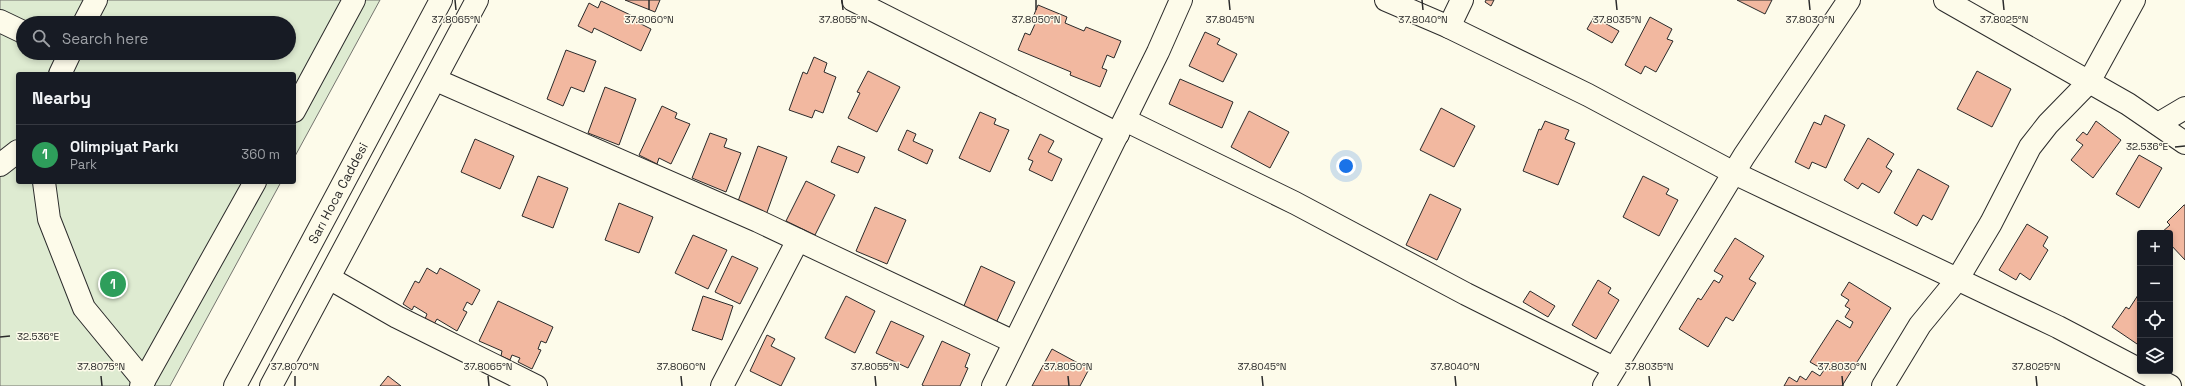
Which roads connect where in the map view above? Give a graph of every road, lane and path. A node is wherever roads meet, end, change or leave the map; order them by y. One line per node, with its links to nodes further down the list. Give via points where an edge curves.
1 (96, 0): 12 (street)
2 (354, 0): 20 (street)
3 (441, 0): 38 (street, Sarı Hoca Caddesi)
4 (477, 0): 18 (street)
5 (853, 0): 23 (street)
6 (1181, 0): 23 (street)
7 (1386, 0): 14 (street)
8 (1462, 0): 14 (street)
9 (1849, 0): 27 (street)
10 (1945, 0): 19 (street)
11 (2134, 0): 19 (street)
12 (88, 16)
13 (0, 21): 15 (street)
14 (1449, 27): 27 (street, via 1588,95)
15 (16, 29)
16 (66, 60): 17 (street)
17 (61, 72)
18 (436, 80): 30 (street); 31 (street)
19 (2089, 82): 22 (street); 32 (street, via 2048,124 2030,147 1991,223)
20 (296, 107)
21 (2185, 108): 22 (street)
22 (2158, 124): 24 (street)
23 (1121, 127): 33 (street); 36 (street, via 1295,203 1466,294)
24 (2185, 143)
25 (16, 153): 26 (street)
26 (0, 165)
27 (1734, 172): 32 (street); 36 (street)
28 (44, 184): 37 (street, via 49,219 84,308)
29 (254, 184): 37 (street)
30 (798, 240): 33 (street); 41 (street)
31 (329, 278): 39 (street); 40 (street, via 397,317)
32 (1957, 280): 34 (street, via 2058,327); 43 (street, via 1920,325)
33 (1014, 342): 42 (street)
34 (2137, 369)
35 (2147, 374): 44 (street)
36 (1609, 377)
37 (143, 384)
38 (235, 386)
39 (271, 386)
40 (536, 386)
41 (722, 386)
42 (992, 386)
43 (1883, 386)
44 (2170, 386)

